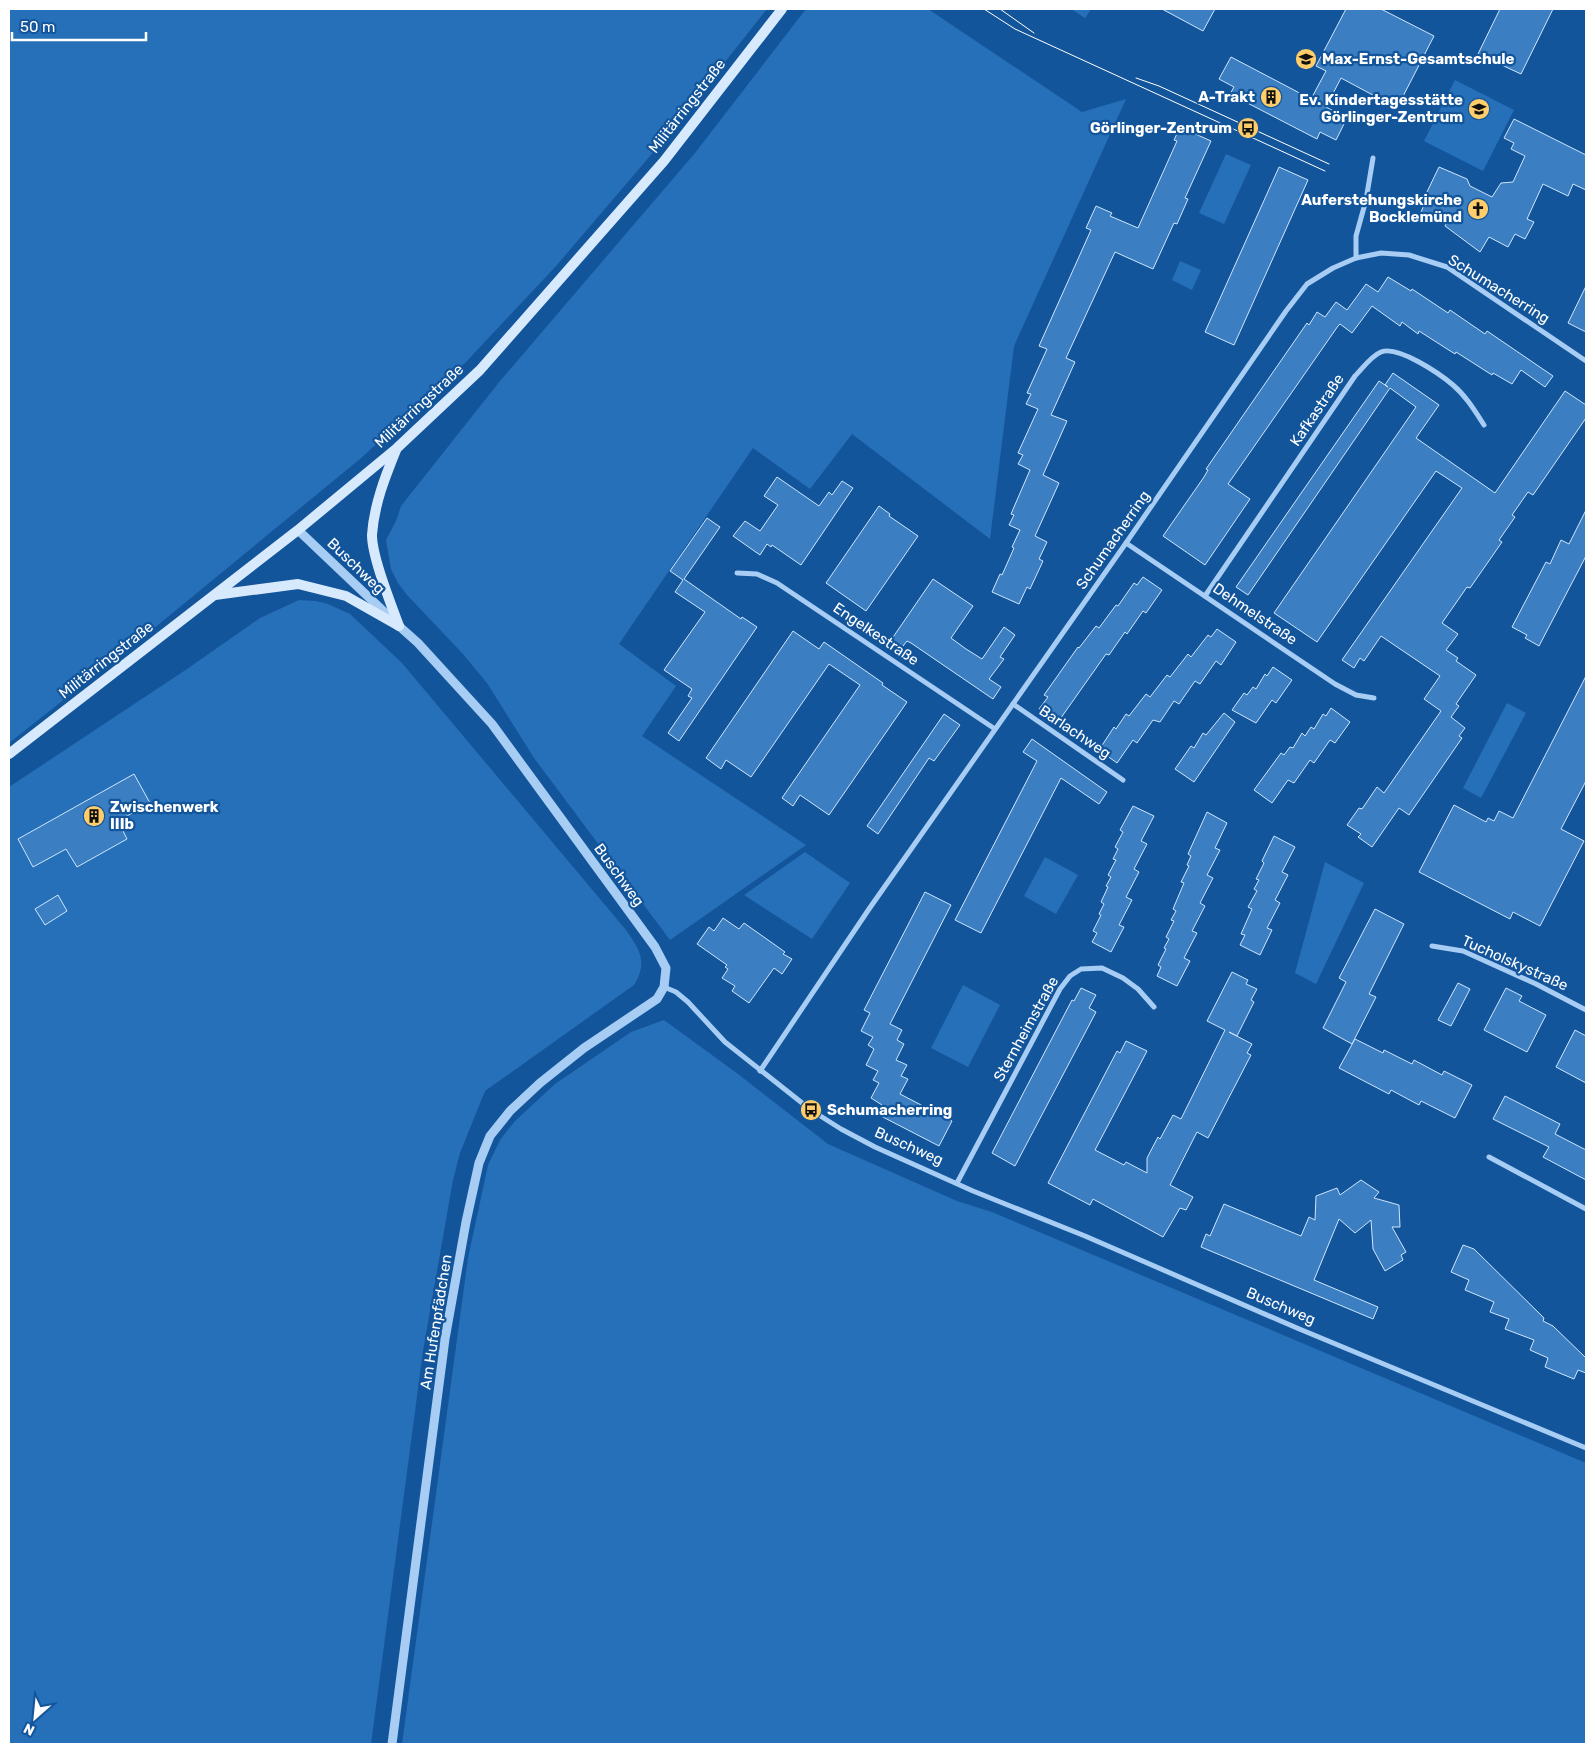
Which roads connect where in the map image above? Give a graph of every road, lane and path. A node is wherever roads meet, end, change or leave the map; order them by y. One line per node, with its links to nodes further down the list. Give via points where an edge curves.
1 (782, 9): 6 (main road, Militärringstraße, via 664,161 480,370)
2 (1373, 158): 3 (street, via 1356,236)
3 (1356, 258): 4 (street, Schumacherring, via 1381,254 1409,255 1448,267); 8 (street, Schumacherring, via 1307,284)
4 (1586, 361)
5 (1484, 425): 11 (street, Kafkastraße, via 1474,408 1452,384 1407,355 1381,352 1355,376)
6 (397, 448): 7 (main road, Militärringstraße); 12 (main road, via 379,492 372,535)
7 (298, 530): 10 (main road, Militärringstraße); 12 (street, Buschweg)
8 (1126, 543): 11 (street, Dehmelstraße); 14 (street, Schumacherring)
9 (737, 573): 15 (street, Engelkestraße, via 757,574 777,583)
10 (215, 595): 12 (main road, via 298,584 346,596); 16 (main road, Militärringstraße)
11 (1205, 596): 13 (street, Dehmelstraße, via 1335,684 1356,695)
12 (399, 626): 19 (street, Buschweg, via 492,724 542,792 655,947 666,968)
13 (1374, 698)
14 (1012, 704): 15 (street, Schumacherring); 17 (street, Barlachweg)
15 (995, 729): 22 (street, Schumacherring)
16 (9, 754)
17 (1123, 780)
18 (1432, 946): 21 (street, Tucholskystraße, via 1464,951)
19 (664, 987): 22 (street, Buschweg, via 688,1002 725,1042); 27 (street, Am Hufenpfädchen, via 657,999 584,1048 510,1111 490,1136 478,1163 445,1339)
20 (1154, 1007): 24 (street, Sternheimstraße, via 1138,989 1102,968 1081,969 1070,976 1057,994)
21 (1586, 1010)
22 (760, 1071): 24 (street, Buschweg, via 841,1130)
23 (1489, 1157): 25 (street)
24 (957, 1183): 26 (street, Buschweg)
25 (1586, 1209)
26 (1586, 1448)
27 (392, 1744)

